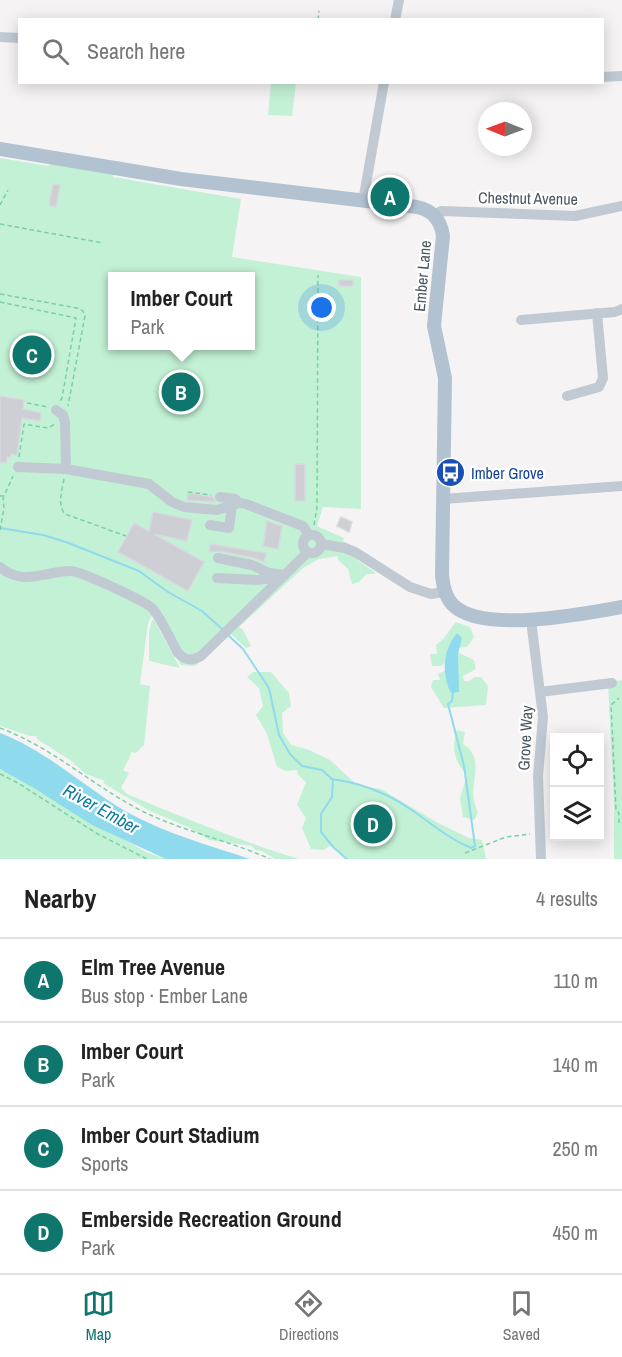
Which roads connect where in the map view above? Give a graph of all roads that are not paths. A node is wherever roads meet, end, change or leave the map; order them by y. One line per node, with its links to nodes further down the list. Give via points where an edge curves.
1 (399, 0): 2 (street)
2 (396, 18)
3 (0, 37): 4 (street)
4 (18, 38)
5 (622, 76): 6 (street)
6 (604, 77)
7 (384, 84): 9 (street)
8 (0, 149): 9 (main road, via 181,179)
9 (363, 201): 11 (main road, via 417,207)
10 (622, 206): 11 (street, Chestnut Avenue, via 575,216 441,211)
11 (435, 215): 21 (main road, Ember Lane, via 442,236 434,326 445,378)
12 (622, 309): 13 (street)
13 (597, 313): 14 (street); 15 (street, via 603,378 599,387)
14 (522, 320)
15 (567, 396)
16 (60, 414): 18 (street, via 66,429)
17 (18, 467): 18 (street)
18 (66, 469): 22 (street, via 149,484 184,507 217,510)
19 (622, 486): 21 (street)
20 (220, 497): 22 (street, via 235,500)
21 (443, 499): 31 (main road, Ember Lane)
22 (236, 504): 23 (street, via 229,528); 24 (street, via 258,508 303,526)
23 (210, 525)
24 (310, 535): 25 (street, via 320,538); 26 (street, via 303,544)
25 (321, 544): 26 (street, via 317,552); 31 (street, via 355,552 410,587 431,594)
26 (308, 552): 29 (street)
27 (218, 558): 29 (street)
28 (0, 567): 29 (street, via 30,578 77,571 139,598 154,610 183,659 193,660)
29 (285, 575): 30 (street, via 257,580)
30 (217, 578)
31 (445, 591): 33 (main road, via 452,605 471,615)
32 (622, 607): 33 (main road)
33 (531, 620): 35 (street, Grove Way)
34 (612, 683): 35 (street)
35 (540, 692): 36 (street, Grove Way)
36 (541, 859)

